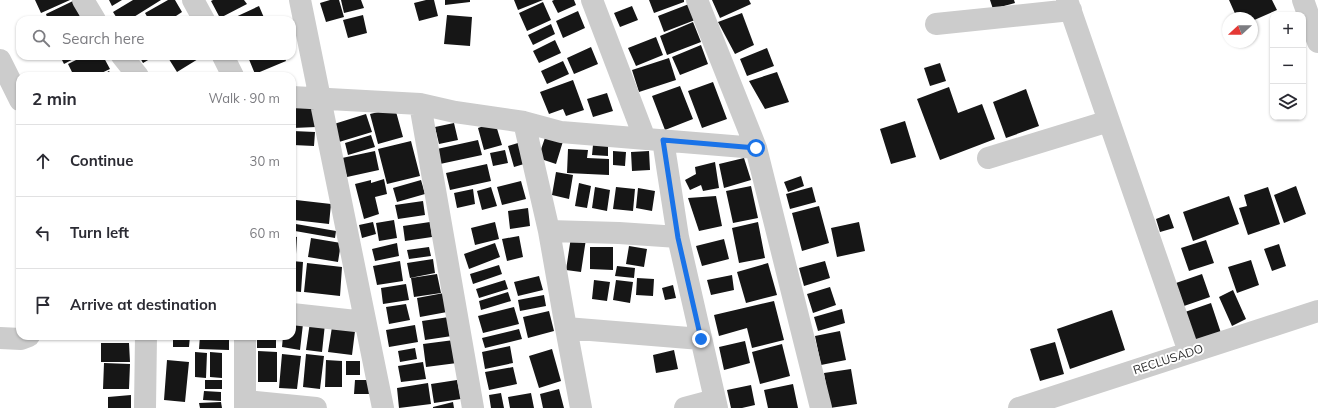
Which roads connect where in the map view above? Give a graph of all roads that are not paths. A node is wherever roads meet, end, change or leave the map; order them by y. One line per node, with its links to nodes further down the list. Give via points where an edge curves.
1 (83, 0): 8 (street)
2 (193, 0): 9 (street)
3 (300, 0): 19 (street)
4 (592, 0): 23 (street)
5 (697, 0): 24 (street)
6 (1303, 0): 11 (street)
7 (1069, 5): 10 (street); 21 (street)
8 (93, 16)
9 (202, 16)
10 (936, 24)
11 (1318, 42)
12 (0, 60): 17 (street)
13 (125, 60): 15 (street)
14 (225, 60): 16 (street)
15 (135, 72)
16 (231, 72)
17 (16, 92)
18 (296, 97): 19 (street)
19 (320, 98): 20 (street); 30 (street)
20 (420, 104): 22 (street); 44 (street)
21 (1109, 121): 25 (street); 37 (street)
22 (524, 122): 23 (street, via 561,132); 26 (street)
23 (654, 139): 24 (street); 27 (street)
24 (756, 148): 47 (street)
25 (988, 158)
26 (549, 231): 27 (street); 31 (street)
27 (678, 238): 34 (street)
28 (1318, 311): 37 (street, RECLUSADO)
29 (296, 314): 30 (street)
30 (366, 322): 43 (street)
31 (566, 328): 34 (street); 45 (street)
32 (0, 338): 33 (street)
33 (16, 339)
34 (701, 339): 39 (street)
35 (146, 340): 41 (street)
36 (245, 340): 38 (street)
37 (1190, 352): 40 (street, RECLUSADO)
38 (245, 404): 42 (street)
39 (716, 404): 46 (street)
40 (1044, 404): 48 (street, RECLUSADO)
41 (145, 408)
42 (316, 408)
43 (383, 408)
44 (473, 408)
45 (581, 408)
46 (685, 408)
47 (821, 408)
48 (1019, 408)

